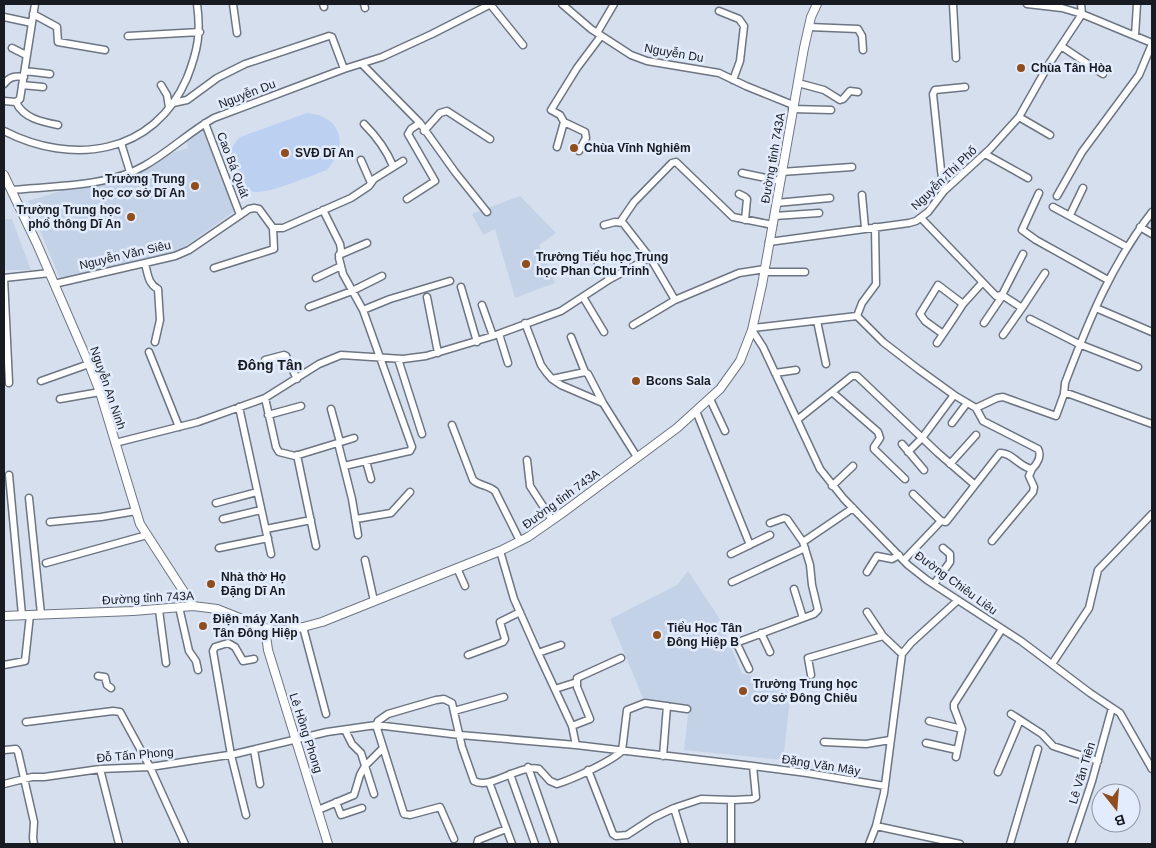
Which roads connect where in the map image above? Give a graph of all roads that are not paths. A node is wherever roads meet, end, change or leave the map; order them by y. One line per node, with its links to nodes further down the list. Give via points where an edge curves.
1 (35, 4): 15 (street)
2 (197, 4): 20 (street)
3 (233, 4): 21 (street)
4 (490, 4): 26 (street); 33 (street, Nguyễn Du, via 432,34)
5 (562, 4): 12 (street, Nguyễn Du)
6 (614, 4): 22 (street)
7 (953, 4): 32 (street)
8 (1027, 4): 13 (street)
9 (1081, 4): 16 (street)
10 (1137, 4): 24 (street)
11 (815, 5): 19 (main road, Đường tỉnh 743A)
12 (570, 6): 22 (street, Nguyễn Du)
13 (1062, 6): 16 (street)
14 (719, 12): 38 (street, via 739,19 744,26 740,61)
15 (33, 14): 18 (street); 29 (street, via 55,25 58,42)
16 (1082, 14): 24 (street); 27 (street, Nguyễn Thị Phố)
17 (4, 17): 18 (street)
18 (32, 23): 31 (street)
19 (809, 27): 30 (street, via 858,30); 39 (main road, Đường tỉnh 743A)
20 (200, 32): 23 (street); 48 (street, via 190,70)
21 (237, 33)
22 (599, 34): 38 (street, Nguyễn Du, via 631,56 711,71); 52 (street, via 551,110)
23 (128, 36)
24 (1136, 36): 25 (street)
25 (1152, 43): 82 (street, via 1139,75 1082,152)
26 (523, 45)
27 (1060, 46): 37 (street); 51 (street, Nguyễn Thị Phố)
28 (12, 48): 31 (street)
29 (105, 50)
30 (863, 50)
31 (26, 55): 35 (street)
32 (956, 58)
33 (362, 64): 34 (street, Nguyễn Du); 54 (street)
34 (344, 70): 48 (street, via 329,36 245,64 217,78 186,100); 53 (street, Nguyễn Du)
35 (24, 74): 36 (street); 40 (street, via 7,79); 41 (street)
36 (50, 74)
37 (1103, 74)
38 (733, 80): 49 (street, Nguyễn Du)
39 (798, 83): 45 (street, via 824,90 840,100 850,91); 49 (main road, Đường tỉnh 743A)
40 (4, 84)
41 (22, 85): 43 (street); 47 (street)
42 (162, 85): 48 (street)
43 (43, 87)
44 (965, 87): 78 (street, via 935,90 933,94)
45 (858, 92)
46 (4, 101): 47 (street)
47 (16, 102): 56 (street, via 24,114)
48 (171, 105): 61 (street, via 146,130)
49 (793, 107): 50 (street, Nguyễn Du); 70 (main road, Đường tỉnh 743A)
50 (830, 110)
51 (1019, 117): 59 (street); 64 (street, Nguyễn Thị Phố)
52 (564, 122): 62 (street); 63 (street, via 585,132 586,138)
53 (205, 123): 69 (street, Nguyễn Du, via 145,166); 91 (street, Cao Bá Quát)
54 (420, 123): 58 (street); 84 (street, via 408,134 435,181)
55 (364, 124): 67 (street, via 381,141)
56 (58, 125)
57 (4, 131): 61 (street, via 50,148 81,151)
58 (424, 131): 60 (street, via 440,113 447,111); 88 (street)
59 (1050, 134)
60 (490, 139)
61 (121, 143): 69 (street)
62 (557, 147)
63 (579, 151)
64 (985, 154): 73 (street); 78 (street, Nguyễn Thị Phố)
65 (361, 160): 75 (street)
66 (403, 161): 67 (street)
67 (393, 166): 75 (street)
68 (852, 167): 70 (street)
69 (130, 172): 77 (street, Nguyễn Du, via 95,182)
70 (781, 172): 74 (main road, Đường tỉnh 743A)
71 (742, 173): 74 (street)
72 (4, 175): 77 (main road, Nguyễn An Ninh)
73 (1028, 178)
74 (780, 181): 85 (main road, Đường tỉnh 743A)
75 (371, 183): 87 (street, via 351,198)
76 (1083, 188): 92 (street)
77 (11, 190): 116 (main road, Nguyễn An Ninh)
78 (944, 191): 94 (street, Nguyễn Thị Phố)
79 (1039, 193): 122 (street, via 1022,230)
80 (739, 194): 95 (street, via 747,200)
81 (862, 195): 102 (street)
82 (1057, 196)
83 (830, 198): 85 (street)
84 (407, 199)
85 (776, 203): 93 (main road, Đường tỉnh 743A)
86 (1053, 207): 92 (street)
87 (323, 210): 101 (street, via 283,228); 108 (street, via 340,244)
88 (487, 212)
89 (1152, 212): 100 (street)
90 (819, 213): 93 (street)
91 (240, 215): 101 (street, Nguyễn Văn Siêu, via 249,209 260,209); 111 (street, Nguyễn Văn Siêu, via 188,250)
92 (1070, 215): 106 (street)
93 (774, 216): 98 (main road, Đường tỉnh 743A)
94 (921, 218): 99 (street, Nguyễn Thị Phố, via 910,223); 124 (street)
95 (745, 220): 96 (street, via 733,217 676,162 634,202); 98 (street)
96 (621, 221): 97 (street); 109 (street)
97 (604, 225)
98 (773, 225): 104 (main road, Đường tỉnh 743A)
99 (875, 227): 102 (street, Nguyễn Thị Phố); 138 (street, via 876,284)
100 (1140, 227): 103 (street); 106 (street)
101 (273, 228): 113 (street, via 274,249)
102 (864, 228): 104 (street, Nguyễn Thị Phố)
103 (1152, 234)
104 (770, 242): 114 (main road, Đường tỉnh 743A)
105 (367, 243): 108 (street)
106 (1127, 247): 122 (street)
107 (1023, 254): 128 (street)
108 (339, 255): 112 (street)
109 (649, 258): 121 (street); 131 (street)
110 (597, 261): 121 (street)
111 (146, 264): 125 (street, Nguyễn Văn Siêu); 151 (street, via 150,281 158,289 160,320)
112 (341, 266): 120 (street); 127 (street)
113 (214, 268)
114 (765, 270): 115 (street); 131 (street, via 739,273); 144 (main road, Đường tỉnh 743A)
115 (805, 272)
116 (50, 273): 119 (street); 125 (main road, Nguyễn An Ninh)
117 (1045, 273): 135 (street)
118 (382, 276): 127 (street)
119 (4, 278): 155 (street)
120 (316, 278)
121 (610, 279): 130 (street)
122 (1108, 280): 136 (street)
123 (450, 282): 137 (street)
124 (982, 282): 128 (street, via 996,296); 132 (street)
125 (54, 284): 162 (main road, Nguyễn An Ninh)
126 (461, 287): 152 (street)
127 (352, 291): 134 (street); 137 (street)
128 (1002, 295): 135 (street); 142 (street)
129 (427, 297): 157 (street)
130 (583, 297): 141 (street, via 561,312); 145 (street)
131 (675, 300): 143 (street)
132 (963, 304): 147 (street); 147 (street, via 938,285 920,311 925,321)
133 (482, 305): 148 (street)
134 (309, 307)
135 (1022, 308): 149 (street)
136 (1096, 308): 146 (street); 154 (street)
137 (363, 310): 158 (street)
138 (857, 316): 140 (street); 175 (street, via 883,342)
139 (1030, 319): 154 (street)
140 (817, 321): 144 (street); 163 (street)
141 (525, 323): 148 (street); 169 (street, via 541,365)
142 (984, 323)
143 (633, 325)
144 (753, 329): 167 (street, Đường Chiêu Liêu); 178 (main road, Đường tỉnh 743A, via 740,361)
145 (604, 332)
146 (1152, 332)
147 (943, 334): 153 (street)
148 (497, 335): 152 (street); 161 (street)
149 (1003, 335)
150 (571, 337): 166 (street)
151 (155, 342)
152 (477, 342): 157 (street)
153 (937, 343)
154 (1079, 344): 164 (street); 174 (street)
155 (6, 349): 171 (street)
156 (149, 352): 191 (street)
157 (438, 353): 159 (street)
158 (379, 358): 159 (street); 168 (street, via 342,355 319,364); 204 (street, via 412,446 405,452)
159 (398, 359): 193 (street)
160 (265, 360): 168 (street, via 286,356)
161 (508, 363)
162 (89, 364): 170 (street); 172 (main road, Nguyễn An Ninh)
163 (826, 364)
164 (1138, 367)
165 (796, 370): 167 (street)
166 (585, 372): 169 (street); 179 (street)
167 (775, 372): 187 (street, Đường Chiêu Liêu)
168 (297, 379): 176 (street)
169 (552, 379): 179 (street)
170 (42, 381)
171 (9, 383)
172 (100, 392): 177 (street); 198 (main road, Nguyễn An Ninh)
173 (832, 392): 187 (street); 196 (street, via 852,376 857,376); 212 (street, via 878,432 880,438 874,449)
174 (1064, 392): 183 (street, via 1056,416 1003,397); 189 (street)
175 (954, 395): 180 (street); 196 (street)
176 (265, 398): 182 (street); 186 (street)
177 (60, 399)
178 (710, 399): 185 (main road, Đường tỉnh 743A); 192 (street)
179 (603, 403): 202 (street)
180 (967, 403): 183 (street); 188 (street)
181 (301, 406): 186 (street)
182 (239, 407): 191 (street); 215 (street)
183 (976, 408): 208 (street, via 986,423 1038,449 1040,457)
184 (331, 409): 197 (street)
185 (696, 412): 202 (main road, Đường tỉnh 743A); 238 (street)
186 (268, 415): 201 (street, via 279,452)
187 (797, 420): 214 (street, Đường Chiêu Liêu, via 820,469)
188 (952, 423)
189 (1152, 424)
190 (452, 425): 236 (street, via 473,480 495,491)
191 (179, 427): 198 (street)
192 (725, 431)
193 (422, 434)
194 (976, 435): 205 (street)
195 (354, 438): 197 (street)
196 (922, 438): 200 (street); 205 (street)
197 (339, 442): 201 (street); 206 (street)
198 (115, 443): 222 (main road, Nguyễn An Ninh)
199 (902, 444): 200 (street)
200 (908, 452): 209 (street)
201 (297, 455): 225 (street)
202 (637, 457): 227 (main road, Đường tỉnh 743A)
203 (527, 460): 227 (street, via 530,486)
204 (366, 461): 206 (street); 211 (street)
205 (950, 464): 213 (street)
206 (344, 466): 226 (street)
207 (853, 466): 214 (street)
208 (1032, 469): 213 (street, via 1002,452); 237 (street, via 1029,476 1033,492)
209 (924, 470)
210 (9, 476): 263 (street)
211 (371, 479)
212 (905, 479)
213 (975, 485): 228 (street, via 947,521)
214 (832, 486): 220 (street, Đường Chiêu Liêu)
215 (257, 492): 219 (street); 221 (street)
216 (410, 492): 226 (street, via 391,514)
217 (913, 494): 228 (street)
218 (29, 498): 262 (street)
219 (216, 503)
220 (853, 508): 239 (street); 246 (street, Đường Chiêu Liêu)
221 (261, 510): 223 (street); 231 (street)
222 (136, 511): 229 (street); 232 (main road, Nguyễn An Ninh)
223 (223, 519)
224 (1151, 519): 280 (street, via 1098,570 1090,605)
225 (311, 520): 231 (street); 240 (street)
226 (356, 520): 233 (street)
227 (552, 520): 236 (main road, Đường tỉnh 743A)
228 (941, 521): 246 (street)
229 (50, 522)
230 (770, 523): 239 (street, via 787,519)
231 (266, 529): 235 (street)
232 (147, 535): 248 (street); 257 (main road, Nguyễn An Ninh)
233 (358, 535)
234 (770, 535): 238 (street)
235 (268, 538): 241 (street); 244 (street)
236 (520, 541): 243 (main road, Đường tỉnh 743A)
237 (992, 541)
238 (750, 545): 245 (street)
239 (804, 545): 251 (street); 265 (street, via 818,608)
240 (316, 546)
241 (219, 548)
242 (944, 548): 252 (street, via 950,554 950,562)
243 (500, 551): 249 (main road, Đường tỉnh 743A); 260 (street)
244 (271, 554)
245 (731, 554)
246 (901, 557): 250 (street, via 877,556); 252 (street, Đường Chiêu Liêu)
247 (365, 560): 255 (street)
248 (46, 563)
249 (457, 568): 253 (street); 255 (main road, Đường tỉnh 743A)
250 (867, 572)
251 (732, 582)
252 (934, 584): 256 (street, Đường Chiêu Liêu)
253 (465, 586)
254 (794, 589): 265 (street)
255 (374, 601): 266 (main road, Đường tỉnh 743A)
256 (957, 601): 268 (street, Đường Chiêu Liêu); 274 (street)
257 (193, 606): 258 (main road, Đường tỉnh 743A); 267 (main road, Đường tỉnh 743A, via 216,609)
258 (179, 607): 259 (main road, Đường tỉnh 743A); 282 (street, via 189,651)
259 (159, 610): 262 (main road, Đường tỉnh 743A); 278 (street)
260 (520, 612): 273 (street); 275 (street, via 500,622 505,641)
261 (867, 612): 270 (street)
262 (41, 614): 263 (main road, Đường tỉnh 743A)
263 (26, 615): 264 (main road, Đường tỉnh 743A); 279 (street, via 25,661)
264 (4, 616)
265 (803, 618): 269 (street)
266 (303, 627): 267 (main road, Đường tỉnh 743A, via 279,631); 293 (street)
267 (265, 628): 304 (main road, Lê Hồng Phong, via 268,650)
268 (1002, 629): 280 (street, Đường Chiêu Liêu); 300 (street, via 954,704)
269 (761, 633): 272 (street); 281 (street, via 735,643)
270 (883, 636): 274 (street); 283 (street, via 808,658)
271 (561, 645): 273 (street)
272 (770, 652)
273 (538, 653): 287 (street)
274 (902, 654): 303 (street)
275 (468, 655)
276 (621, 658): 285 (street, via 580,676)
277 (254, 659): 313 (street, via 243,660 235,647 228,643 215,647 213,651)
278 (166, 663)
279 (4, 664)
280 (1052, 664): 290 (street, Đường Chiêu Liêu)
281 (749, 669)
282 (198, 670)
283 (811, 675)
284 (98, 676): 286 (street, via 105,677)
285 (577, 682): 287 (street); 299 (street, via 590,719)
286 (111, 688)
287 (555, 689): 299 (street)
288 (504, 697): 292 (street)
289 (667, 706): 291 (street); 312 (street, via 645,703 627,710); 314 (street)
290 (1112, 708): 315 (street, Lê Văn Tiên); 321 (street, Đường Chiêu Liêu, via 1126,722)
291 (687, 709)
292 (454, 711): 298 (street, via 452,703 444,699 388,714); 302 (street)
293 (326, 714)
294 (1012, 714): 295 (street)
295 (1020, 720): 315 (street, via 1042,734 1053,746); 323 (street)
296 (930, 721): 300 (street)
297 (26, 722): 318 (street, via 120,712)
298 (376, 725): 301 (street); 302 (street, Đặng Văn Mây); 308 (street)
299 (572, 726): 307 (street)
300 (962, 729): 306 (street, via 957,753)
301 (345, 730): 304 (street); 316 (street, via 361,753)
302 (460, 736): 307 (street, Đặng Văn Mây); 326 (street, via 474,781)
303 (890, 740): 305 (street, via 866,744); 329 (street)
304 (297, 741): 311 (street, Đỗ Tấn Phong); 335 (main road, Lê Hồng Phong)
305 (824, 742)
306 (926, 743)
307 (576, 745): 312 (street, Đặng Văn Mây)
308 (383, 748): 316 (street); 339 (street, via 404,814 440,807)
309 (1038, 749): 352 (street)
310 (4, 750): 325 (street, via 16,749)
311 (254, 750): 313 (street, Đỗ Tấn Phong); 328 (street)
312 (622, 751): 314 (street, Đặng Văn Mây); 322 (street, via 614,759)
313 (232, 755): 318 (street, Đỗ Tấn Phong); 336 (street)
314 (663, 756): 317 (street, Đặng Văn Mây)
315 (1098, 761): 353 (street, Lê Văn Tiên)
316 (365, 766): 330 (street); 332 (street, via 356,792)
317 (753, 766): 329 (street, Đặng Văn Mây); 331 (street, via 756,797)
318 (150, 767): 320 (street, Đỗ Tấn Phong); 342 (street)
319 (528, 767): 322 (street, via 539,768 557,784); 324 (street); 347 (street)
320 (100, 769): 325 (street, Đỗ Tấn Phong); 341 (street)
321 (1152, 769)
322 (588, 770): 334 (street, via 616,836 629,834)
323 (998, 772)
324 (510, 774): 326 (street); 346 (street)
325 (24, 778): 327 (street, Đỗ Tấn Phong); 340 (street, via 34,822)
326 (489, 782): 338 (street)
327 (4, 784)
328 (260, 784)
329 (885, 786): 337 (street)
330 (374, 794)
331 (731, 800): 334 (street, via 700,799); 349 (street)
332 (336, 802): 333 (street, via 342,815); 335 (street)
333 (362, 808)
334 (674, 808): 348 (street)
335 (318, 810): 343 (main road, Lê Hồng Phong)
336 (246, 815)
337 (876, 826): 350 (street); 351 (street)
338 (506, 829): 344 (street, via 478,840); 345 (street)
339 (454, 839)
340 (34, 844)
341 (119, 844)
342 (185, 844)
343 (328, 844)
344 (477, 844)
345 (512, 844)
346 (535, 844)
347 (555, 844)
348 (685, 844)
349 (731, 844)
350 (869, 844)
351 (960, 844)
352 (1010, 844)
353 (1071, 844)

